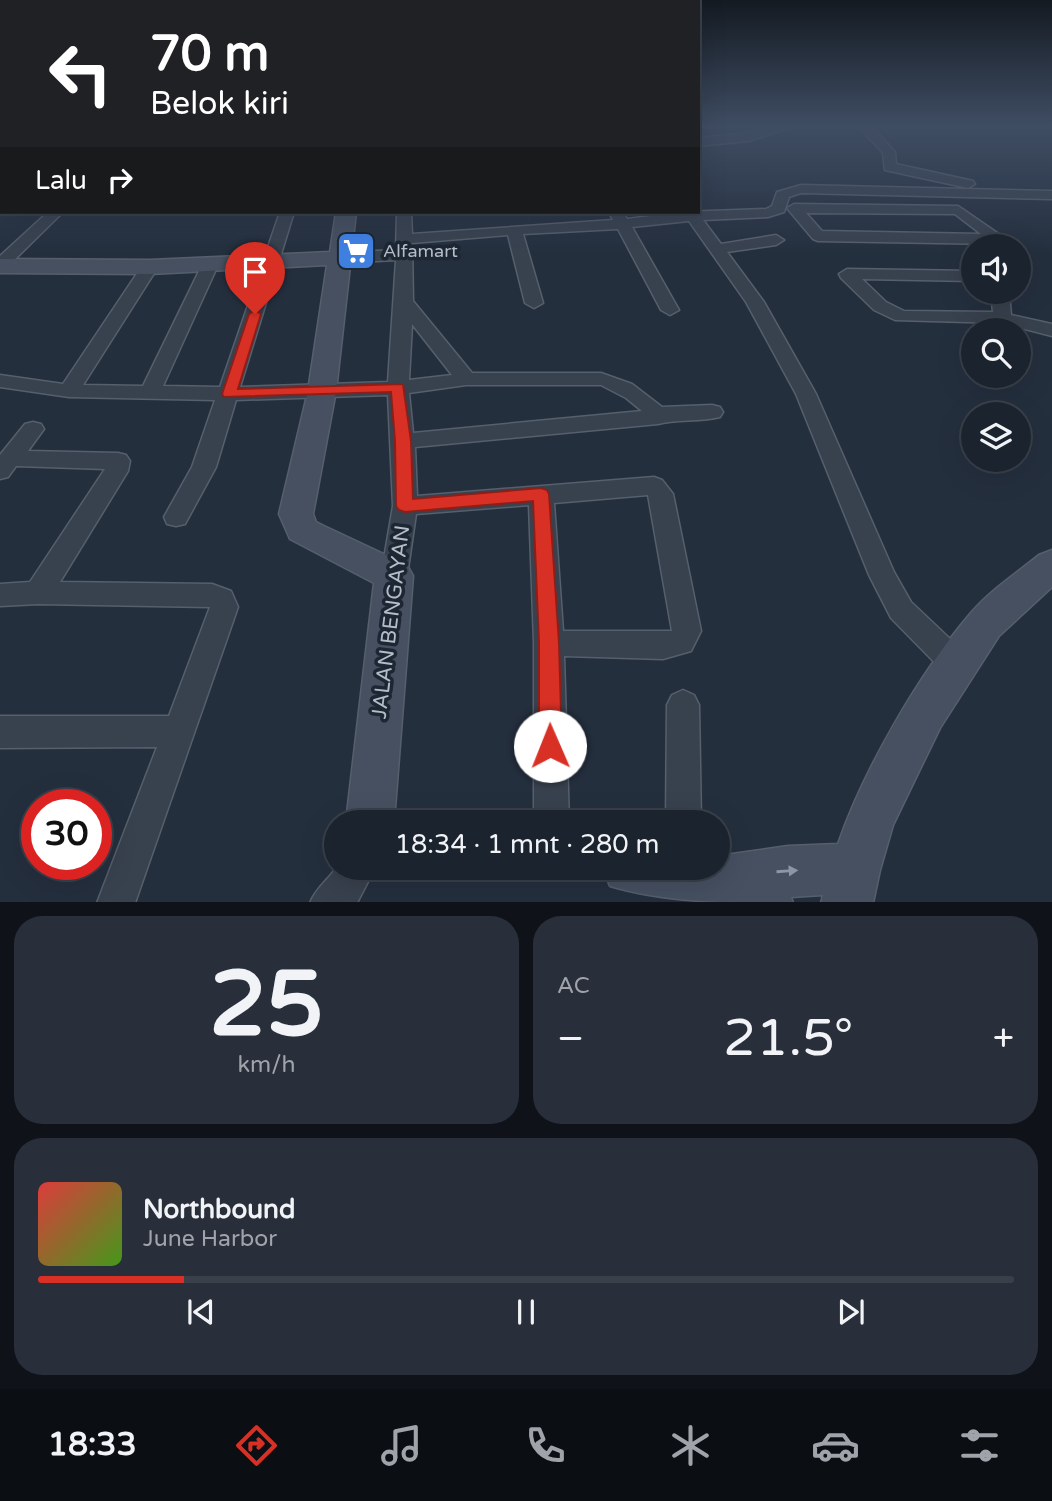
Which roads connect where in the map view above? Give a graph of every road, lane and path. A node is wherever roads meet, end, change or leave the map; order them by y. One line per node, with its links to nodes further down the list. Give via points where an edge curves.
1 (895, 168): 2 (street)
2 (1013, 193): 3 (street); 10 (street, via 801,189 782,195 779,209 768,213)
3 (1052, 195)
4 (54, 214): 21 (street)
5 (286, 214): 20 (street)
6 (346, 214): 19 (street)
7 (404, 214): 17 (street, JALAN BENGAYAN)
8 (514, 214): 13 (street)
9 (691, 214): 11 (street); 18 (street)
10 (700, 214)
11 (619, 218): 12 (street); 28 (street)
12 (569, 226): 13 (street); 16 (street)
13 (518, 230): 17 (street); 26 (street)
14 (776, 240): 18 (street)
15 (998, 243): 15 (street, via 958,210 794,208 818,236)
16 (574, 244)
17 (403, 247): 19 (street); 25 (street, JALAN BENGAYAN)
18 (716, 249): 52 (street, via 755,302 806,394 901,610)
19 (339, 258): 20 (street); 36 (street)
20 (272, 261): 22 (street); 38 (street)
21 (0, 265): 23 (street)
22 (210, 265): 23 (street); 37 (street)
23 (150, 267): 35 (street)
24 (961, 276): 29 (street, via 847,274 880,306 901,316)
25 (404, 302): 32 (street); 34 (street, JALAN BENGAYAN)
26 (534, 303)
27 (1001, 304): 29 (street)
28 (670, 310)
29 (1002, 318)
30 (1031, 325): 31 (street)
31 (1052, 330)
32 (466, 379): 34 (street); 40 (street, via 610,381)
33 (0, 381): 35 (street)
34 (398, 387): 36 (street); 42 (street, JALAN BENGAYAN)
35 (69, 391): 37 (street)
36 (322, 391): 38 (street); 48 (street, via 296,514 302,530)
37 (150, 392): 38 (street)
38 (229, 394): 46 (street, via 204,467)
39 (712, 412): 40 (street)
40 (657, 415): 42 (street, via 655,419)
41 (33, 429): 43 (street)
42 (403, 441): 45 (street, JALAN BENGAYAN)
43 (5, 465): 49 (street, via 118,461)
44 (541, 494): 45 (street); 51 (street); 51 (street, via 654,486 661,494 687,631 681,642 663,646)
45 (405, 506): 48 (street, JALAN BENGAYAN)
46 (176, 517)
47 (1052, 565): 52 (street, via 985,624)
48 (394, 576): 56 (street, JALAN BENGAYAN)
49 (38, 593): 50 (street); 54 (street, via 221,599 224,607)
50 (0, 595)
51 (549, 643): 57 (street)
52 (956, 664): 62 (street, via 871,818)
53 (683, 705): 58 (street)
54 (179, 730): 55 (street); 63 (street)
55 (0, 732)
56 (371, 810)
57 (552, 810)
58 (684, 810)
59 (730, 874): 62 (street, one-way to 62, via 826,869)
60 (350, 880): 64 (street)
61 (709, 880): 65 (street)
62 (851, 886)
63 (116, 902)
64 (329, 902)
65 (767, 902)

